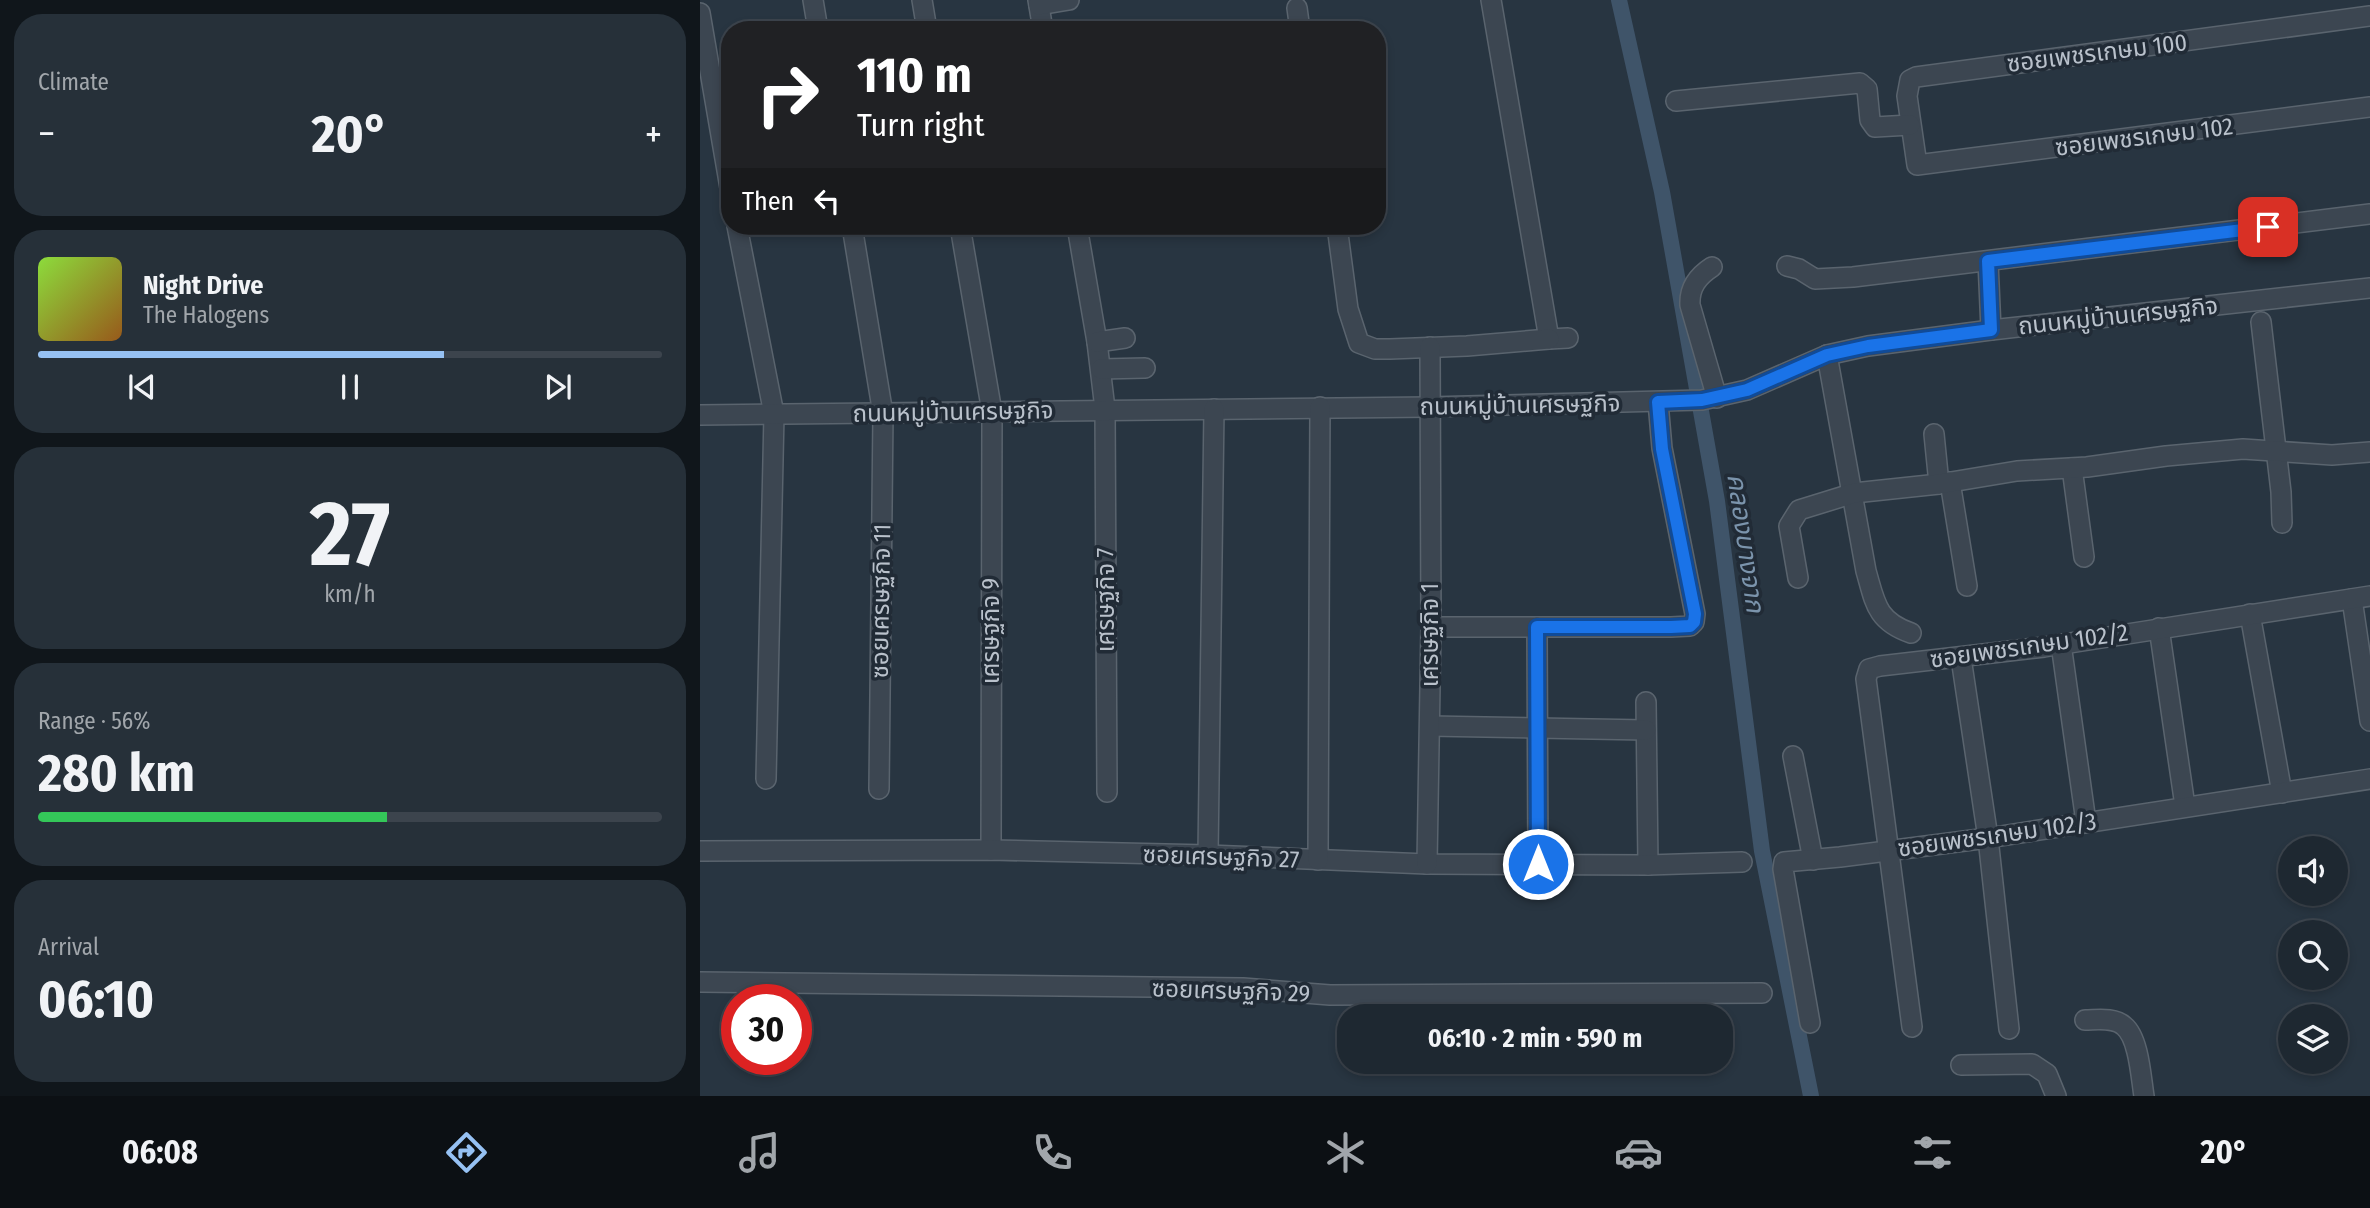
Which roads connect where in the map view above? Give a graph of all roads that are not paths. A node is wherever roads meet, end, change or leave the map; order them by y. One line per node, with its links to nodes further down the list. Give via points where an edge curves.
1 (813, 0): 9 (street)
2 (922, 0): 10 (street)
3 (1069, 0): 5 (street)
4 (1491, 0): 32 (street, via 1558,339)
5 (1038, 3): 11 (street)
6 (1297, 8): 12 (street)
7 (700, 13): 16 (street)
8 (2370, 16): 15 (street, ซอยเพชรเกษม 100, via 1916,77 1908,86)
9 (816, 21)
10 (926, 21)
11 (1041, 21)
12 (1299, 21)
13 (1676, 101): 15 (street, via 1860,83 1867,89 1875,127)
14 (2370, 107): 17 (street, ซอยเพชรเกษม 102)
15 (1910, 125): 17 (street, ซอยเพชรเกษม 100)
16 (721, 136)
17 (1917, 165)
18 (2370, 214): 24 (street)
19 (739, 235): 43 (street)
20 (853, 235): 44 (street, ซอยเศรษฐกิจ 11)
21 (962, 235): 42 (street, เศรษฐกิจ 9)
22 (1079, 235): 31 (street, เศรษฐกิจ 7)
23 (1337, 235): 32 (street, via 1348,309 1359,343 1375,349)
24 (1988, 261): 25 (street, via 1824,280); 29 (street)
25 (1787, 266)
26 (1713, 267): 36 (street, via 1696,278 1689,297)
27 (2370, 288): 29 (street, ถนนหมู่บ้านเศรษฐกิจ)
28 (2261, 322): 47 (street)
29 (1991, 330): 33 (street, ถนนหมู่บ้านเศรษฐกิจ)
30 (1125, 338): 31 (street)
31 (1097, 342): 35 (street, เศรษฐกิจ 7)
32 (1430, 347): 39 (street, เศรษฐกิจ 1)
33 (1827, 355): 36 (street, ถนนหมู่บ้านเศรษฐกิจ, via 1747,390); 51 (street)
34 (1145, 368): 35 (street)
35 (1101, 369): 40 (street, เศรษฐกิจ 7)
36 (1709, 399): 37 (street, ถนนหมู่บ้านเศรษฐกิจ)
37 (1666, 402): 39 (street, ถนนหมู่บ้านเศรษฐกิจ); 59 (street, via 1662,449 1694,622 1671,627)
38 (1320, 407): 39 (street, ถนนหมู่บ้านเศรษฐกิจ); 41 (street, ถนนหมู่บ้านเศรษฐกิจ); 82 (street)
39 (1429, 407): 58 (street, เศรษฐกิจ 1)
40 (1105, 409): 41 (street, ถนนหมู่บ้านเศรษฐกิจ); 42 (street, ถนนหมู่บ้านเศรษฐกิจ); 73 (street, เศรษฐกิจ 7)
41 (1214, 409): 81 (street)
42 (992, 412): 44 (street, ถนนหมู่บ้านเศรษฐกิจ); 79 (street, เศรษฐกิจ 9)
43 (774, 414): 44 (street, ถนนหมู่บ้านเศรษฐกิจ); 45 (street, ถนนหมู่บ้านเศรษฐกิจ); 70 (street)
44 (883, 414): 72 (street, ซอยเศรษฐกิจ 11)
45 (700, 415)
46 (1934, 434): 50 (street)
47 (2276, 451): 48 (street); 49 (street, via 2230,450); 52 (street)
48 (2370, 452)
49 (2072, 468): 50 (street); 53 (street)
50 (1945, 483): 51 (street); 55 (street)
51 (1854, 493): 54 (street, via 1799,510 1789,526); 61 (street, via 1875,603 1894,627)
52 (2282, 523)
53 (2084, 558)
54 (1798, 578)
55 (1967, 586)
56 (2361, 597): 57 (street, ซอยเพชรเกษม 102/2); 65 (street)
57 (2250, 614): 60 (street, ซอยเพชรเกษม 102/2); 74 (street)
58 (1431, 627): 59 (street); 66 (street, เศรษฐกิจ 1)
59 (1537, 627): 67 (street)
60 (2160, 628): 62 (street, ซอยเพชรเกษม 102/2); 75 (street)
61 (1911, 633)
62 (2061, 644): 63 (street, ซอยเพชรเกษม 102/2); 76 (street)
63 (1961, 658): 77 (street); 80 (street, ซอยเพชรเกษม 102/2, via 1869,669 1866,679)
64 (1646, 702): 68 (street)
65 (2370, 721)
66 (1430, 726): 67 (street); 85 (street, เศรษฐกิจ 1)
67 (1537, 728): 68 (street); 86 (street)
68 (1646, 730): 87 (street)
69 (1793, 757): 83 (street)
70 (766, 779)
71 (2370, 779): 74 (street, ซอยเพชรเกษม 102/3)
72 (879, 789)
73 (1107, 792)
74 (2282, 793): 75 (street, ซอยเพชรเกษม 102/3)
75 (2185, 806): 76 (street, ซอยเพชรเกษม 102/3)
76 (2086, 822): 77 (street, ซอยเพชรเกษม 102/3)
77 (1988, 838): 80 (street, ซอยเพชรเกษม 102/3); 93 (street)
78 (700, 850): 79 (street, ซอยเศรษฐกิจ 27)
79 (991, 850): 81 (street, ซอยเศรษฐกิจ 27)
80 (1887, 851): 83 (street, ซอยเพชรเกษม 102/3); 92 (street)
81 (1208, 855): 82 (street, ซอยเศรษฐกิจ 27)
82 (1318, 860): 85 (street, ซอยเศรษฐกิจ 27)
83 (1813, 860): 91 (street, ซอยเพชรเกษม 102/3, via 1784,862 1783,869)
84 (1742, 862): 87 (street, ซอยเศรษฐกิจ 27)
85 (1427, 864): 86 (street, ซอยเศรษฐกิจ 27)
86 (1538, 864): 87 (street, ซอยเศรษฐกิจ 27)
87 (1648, 865)
88 (700, 982): 89 (street, ซอยเศรษฐกิจ 29, via 1243,988 1330,995)
89 (1762, 993)
90 (2085, 1020): 96 (street, via 2117,1022 2131,1035)
91 (1810, 1023)
92 (1912, 1027)
93 (2009, 1029)
94 (1961, 1065): 95 (street, via 2032,1064 2048,1074)
95 (2056, 1096)
96 (2144, 1096)

